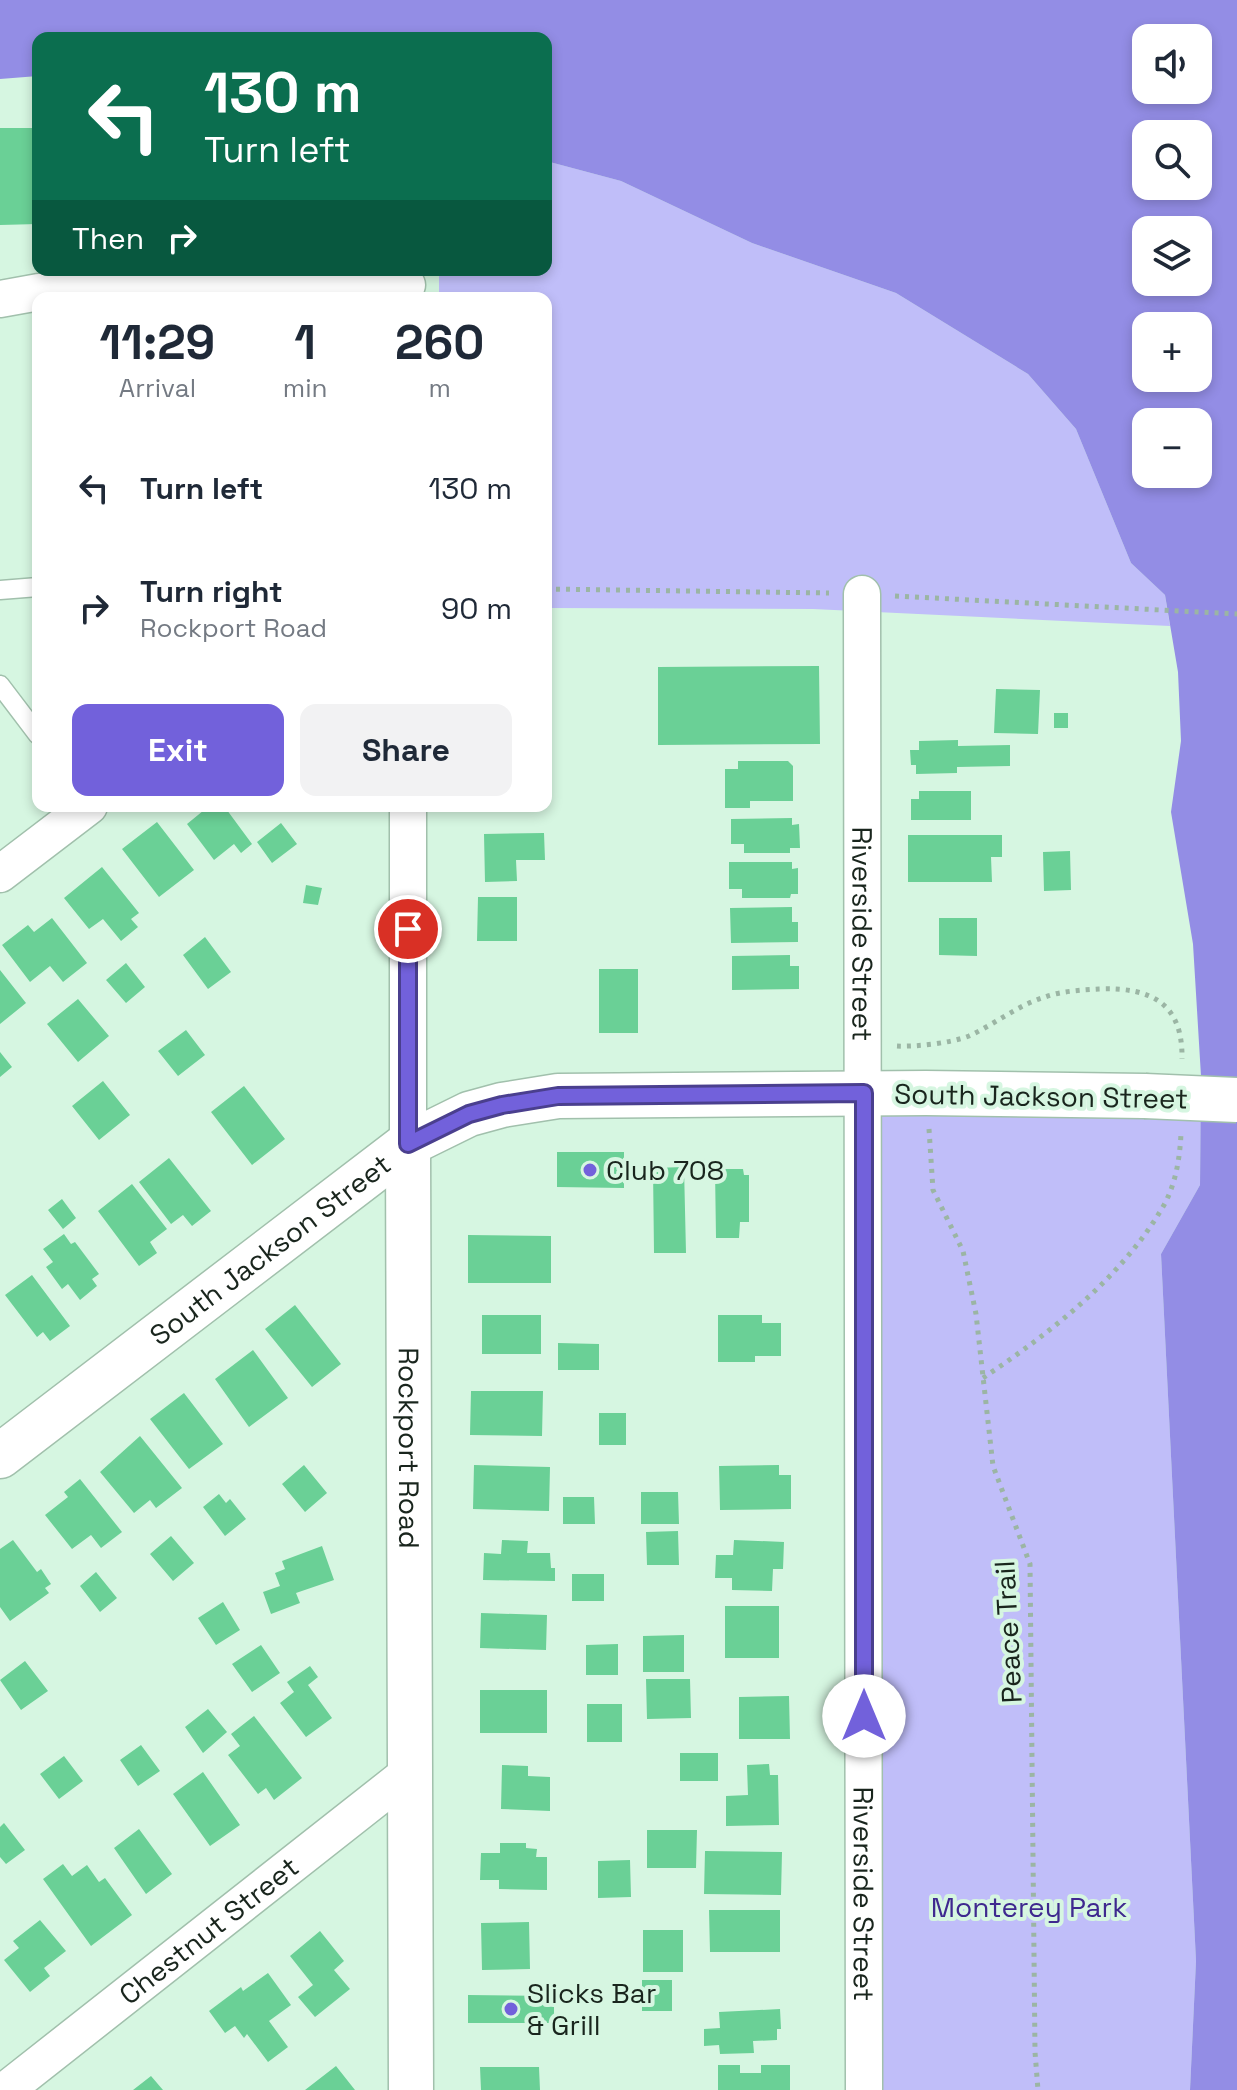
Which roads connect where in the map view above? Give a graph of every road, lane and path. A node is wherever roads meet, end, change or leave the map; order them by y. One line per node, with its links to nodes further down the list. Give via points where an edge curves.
1 (407, 284): 2 (street)
2 (39, 292)
3 (32, 293): 4 (street)
4 (0, 299)
5 (32, 587): 7 (lane)
6 (552, 589): 8 (path)
7 (0, 590)
8 (862, 594): 9 (path); 16 (street, Riverside Street)
9 (1237, 614)
10 (0, 685): 11 (lane)
11 (32, 727)
12 (81, 812): 14 (street)
13 (408, 812): 19 (street, Rockport Road)
14 (0, 874)
15 (924, 1044): 17 (path, Peace Trail)
16 (864, 1093): 17 (street, South Jackson Street); 19 (street, South Jackson Street, via 558,1096 469,1114); 24 (street, Riverside Street)
17 (926, 1093): 18 (street, South Jackson Street, bridge); 25 (path, Peace Trail, via 933,1190 963,1251 976,1314 993,1466 1030,1564)
18 (1237, 1100)
19 (408, 1144): 20 (street, South Jackson Street); 21 (street, Rockport Road)
20 (0, 1456)
21 (411, 1771): 22 (street, Chestnut Street); 23 (street, Rockport Road)
22 (6, 2090)
23 (411, 2090)
24 (864, 2090)
25 (1038, 2090)

